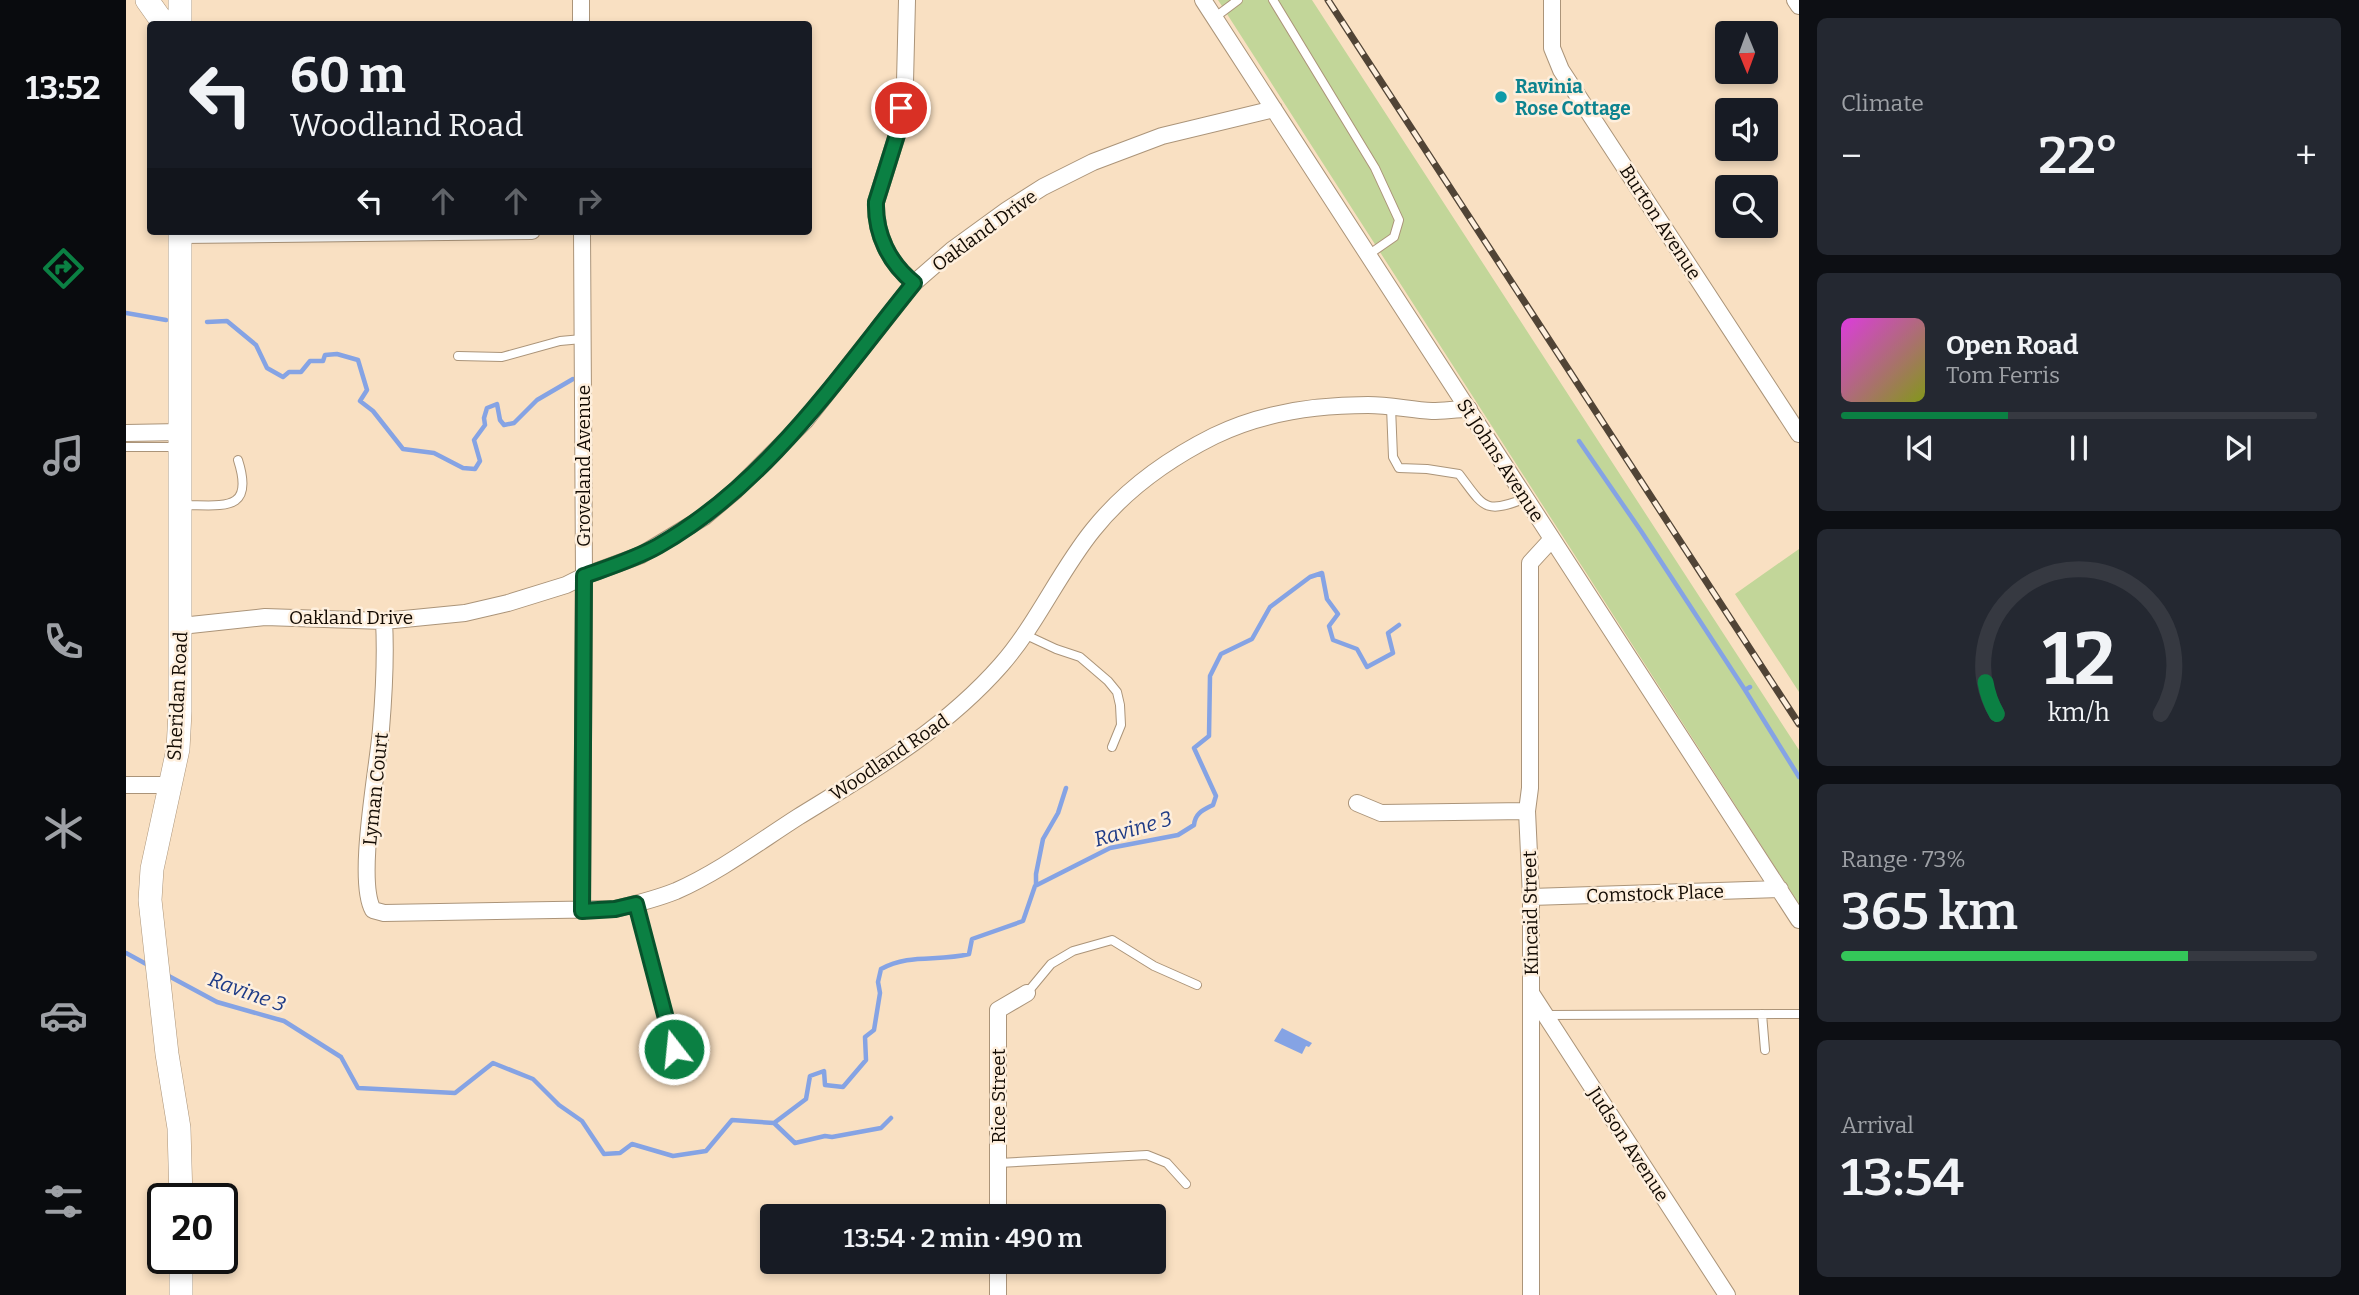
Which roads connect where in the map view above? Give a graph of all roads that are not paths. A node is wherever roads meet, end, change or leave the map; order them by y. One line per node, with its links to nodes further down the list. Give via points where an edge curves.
1 (146, 0): 12 (street)
2 (180, 0): 13 (street)
3 (581, 0): 14 (street)
4 (907, 0): 19 (street, via 905,82 897,135 876,212 890,257)
5 (1203, 0): 11 (street, St Johns Avenue)
6 (1238, 0): 11 (lane)
7 (1273, 0): 18 (lane, via 1375,168 1399,220 1394,237)
8 (1552, 0): 25 (street, Burton Avenue, via 1552,48 1561,70)
9 (1795, 0): 10 (street)
10 (1799, 6)
11 (1214, 18): 15 (street, St Johns Avenue)
12 (162, 21)
13 (180, 21)
14 (581, 21)
15 (1274, 109): 18 (street, St Johns Avenue); 19 (street, Oakland Drive, via 1162,136 1093,162 1007,210)
16 (180, 235): 26 (street, Sheridan Road)
17 (582, 235): 20 (street, Groveland Avenue)
18 (1368, 255): 23 (street, St Johns Avenue)
19 (914, 283): 32 (street, Oakland Drive, via 805,421 736,490 659,545)
20 (582, 339): 21 (lane, via 502,357); 32 (street, Groveland Avenue)
21 (458, 356)
22 (1391, 407): 23 (street, Woodland Road); 29 (lane, via 1393,457 1399,468 1459,474 1475,498 1488,506 1505,507); 35 (street, Woodland Road, via 1307,408 1252,421 1214,436 1162,466 1092,531)
23 (1469, 409): 29 (street, St Johns Avenue)
24 (126, 433): 26 (street)
25 (1799, 434)
26 (181, 439): 27 (lane); 30 (street, Sheridan Road)
27 (126, 447)
28 (239, 460): 30 (lane, via 244,491 236,502)
29 (1526, 498): 31 (street, St Johns Avenue)
30 (181, 505): 34 (street, Sheridan Road)
31 (1552, 540): 40 (street, Kincaid Street, via 1531,563); 41 (street, St Johns Avenue)
32 (584, 576): 33 (street, Oakland Drive, via 465,613); 44 (street, Groveland Avenue)
33 (384, 621): 34 (street, Oakland Drive, via 265,617); 45 (street, Lyman Court, via 368,901 373,910 384,913)
34 (181, 626): 38 (street, Sheridan Road, via 180,712)
35 (1026, 635): 36 (lane, via 1080,657 1117,692 1121,725); 43 (street, Woodland Road, via 951,715 908,749 678,890)
36 (1112, 747)
37 (126, 785): 38 (street)
38 (170, 789): 56 (street, Sheridan Road, via 152,869 150,900 180,1128)
39 (1357, 803): 40 (street, via 1381,813)
40 (1527, 811): 42 (street, Kincaid Street)
41 (1780, 889): 42 (street, Comstock Place); 46 (street, St Johns Avenue)
42 (1531, 897): 49 (street, Kincaid Street)
43 (636, 904): 44 (street, Woodland Road); 53 (lane)
44 (582, 911): 45 (street, Woodland Road)
45 (418, 913)
46 (1799, 920)
47 (1197, 985): 48 (lane, via 1112,940 1073,951 1051,964)
48 (1027, 993): 55 (street, Rice Street, via 998,1010)
49 (1531, 993): 52 (street, Judson Avenue); 63 (street, Kincaid Street)
50 (1762, 1014): 51 (lane); 52 (lane); 54 (lane)
51 (1799, 1014)
52 (1546, 1015): 64 (street, Judson Avenue)
53 (674, 1049)
54 (1765, 1050)
55 (998, 1163): 57 (lane, via 1147,1155 1167,1163); 58 (street, Rice Street)
56 (181, 1183)
57 (1186, 1184)
58 (998, 1204)
59 (181, 1274): 61 (street)
60 (998, 1274): 62 (street)
61 (181, 1295)
62 (998, 1295)
63 (1531, 1295)
64 (1727, 1295)

